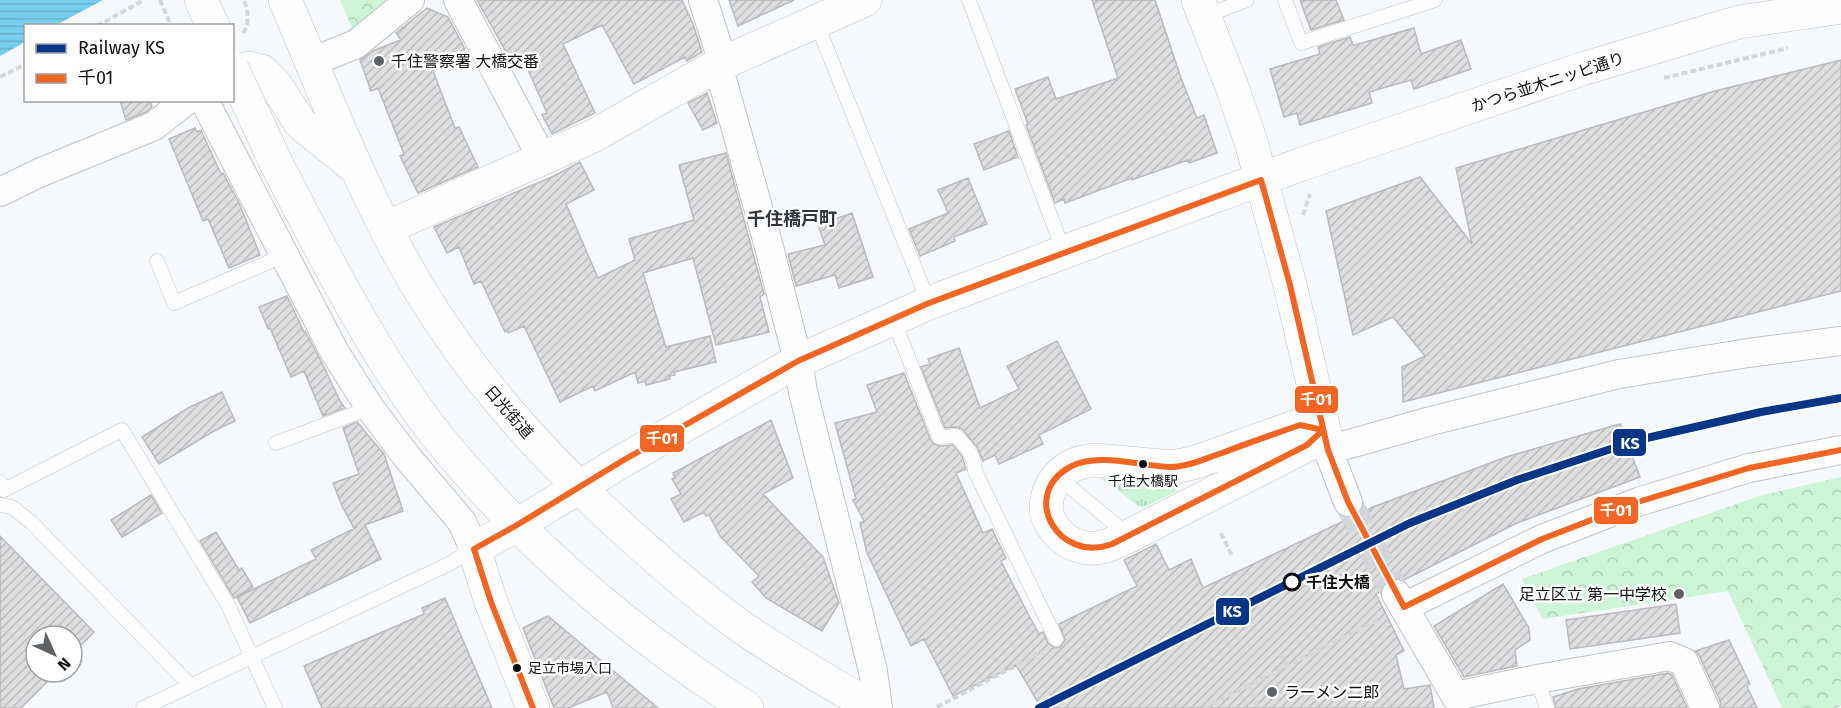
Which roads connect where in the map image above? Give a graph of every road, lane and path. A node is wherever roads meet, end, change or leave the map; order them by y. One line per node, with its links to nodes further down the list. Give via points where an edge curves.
1 (144, 0): 17 (path)
2 (160, 0): 18 (path)
3 (201, 0): 19 (main road)
4 (285, 0): 21 (main road, 日光街道)
5 (410, 0): 21 (street, via 356,44)
6 (458, 0): 30 (street)
7 (703, 0): 22 (street)
8 (865, 0): 16 (main road)
9 (969, 0): 37 (lane)
10 (1247, 0): 15 (lane)
11 (1285, 0): 13 (lane, via 1301,42)
12 (1435, 0): 13 (lane)
13 (1397, 6)
14 (1841, 7): 32 (main road, かつら並木ニッピ通り, via 1739,22 1582,69)
15 (1202, 8): 32 (main road, via 1240,109)
16 (816, 22): 22 (main road); 40 (lane)
17 (101, 24)
18 (170, 24)
19 (212, 24)
20 (1795, 46): 27 (path)
21 (312, 62): 31 (main road, 日光街道)
22 (720, 64): 30 (main road, via 593,136); 43 (street)
23 (24, 65): 26 (path)
24 (234, 72): 53 (main road, bridge, via 329,264 397,379 467,472)
25 (234, 73): 31 (main road, via 249,68 262,71 301,124)
26 (0, 77)
27 (1658, 80)
28 (184, 102): 34 (street, via 154,126)
29 (205, 102): 38 (street)
30 (542, 158): 36 (main road)
31 (358, 170): 36 (main road, 日光街道)
32 (1261, 180): 37 (main road, かつら並木ニッピ通り); 45 (main road)
33 (1311, 191): 35 (path)
34 (0, 192)
35 (1300, 221)
36 (386, 228): 50 (main road, 日光街道, via 420,291 466,361 515,421)
37 (1064, 252): 40 (main road, かつら並木ニッピ通り)
38 (285, 255): 39 (lane, via 174,303); 44 (street, via 334,351)
39 (158, 261)
40 (929, 303): 41 (main road, かつら並木ニッピ通り)
41 (893, 318): 43 (main road, かつら並木ニッピ通り); 59 (lane, via 939,437 957,436 965,443)
42 (1841, 341): 45 (street, via 1618,374 1442,418)
43 (798, 362): 50 (main road, かつら並木ニッピ通り); 72 (street, via 873,671)
44 (370, 408): 46 (lane); 56 (street, via 462,522)
45 (1326, 440): 48 (main road, via 1300,425 1172,467 1082,461); 51 (street); 55 (main road, via 1307,445)
46 (276, 443)
47 (1841, 450): 58 (street, via 1749,468 1638,502)
48 (1058, 477): 55 (lane); 55 (main road, via 1046,496 1046,509 1050,523 1068,542 1092,549)
49 (2, 486): 52 (lane); 61 (lane, via 122,430 228,605)
50 (580, 488): 53 (main road, かつら並木ニッピ通り); 72 (main road, 日光街道, via 653,557 740,626 802,667)
51 (1348, 502)
52 (6, 506): 65 (lane, via 31,522)
53 (517, 525): 56 (main road, かつら並木ニッピ通り); 71 (main road, via 572,578 634,628)
54 (1221, 533): 57 (path)
55 (1129, 536)
56 (474, 549): 61 (lane); 70 (main road)
57 (1233, 556)
58 (1400, 600): 62 (path); 66 (street)
59 (1056, 639): 67 (path, via 1056,644)
60 (1281, 654): 62 (path)
61 (253, 656): 65 (lane); 69 (lane)
62 (1287, 665): 64 (path)
63 (1537, 679): 66 (street, via 1465,694); 75 (lane); 76 (street, via 1670,656 1684,662)
64 (1250, 684): 73 (path); 74 (path)
65 (191, 686): 68 (lane)
66 (1457, 703)
67 (937, 707)
68 (143, 708)
69 (275, 708)
70 (532, 708)
71 (747, 708)
72 (876, 708)
73 (1204, 708)
74 (1258, 708)
75 (1547, 708)
76 (1705, 708)

